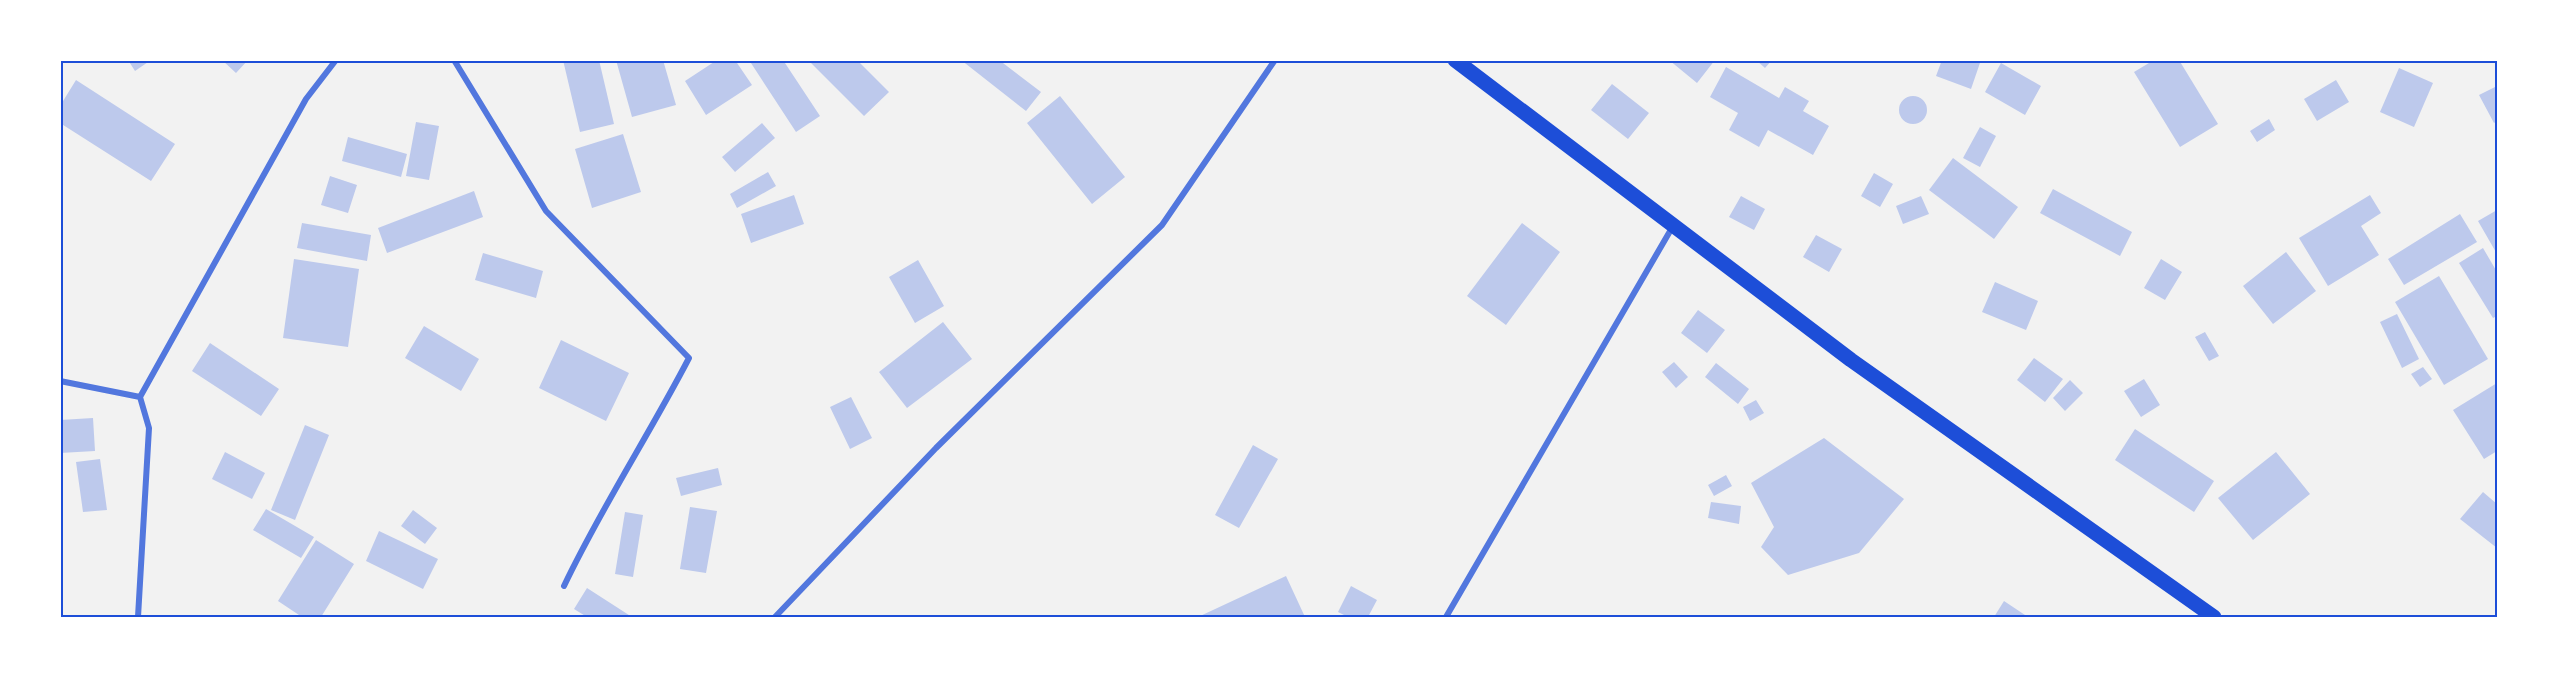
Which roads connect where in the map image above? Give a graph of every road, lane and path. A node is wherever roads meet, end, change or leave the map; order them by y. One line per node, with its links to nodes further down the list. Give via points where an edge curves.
1 (336, 60): 7 (street, via 306,99)
2 (454, 60): 8 (street, via 546,211 689,358)
3 (1275, 60): 10 (street, via 1162,225 936,448)
4 (1455, 60): 5 (main road)
5 (1673, 226): 11 (street); 12 (main road, via 1851,360)
6 (60, 381): 7 (street)
7 (140, 397): 9 (street, via 149,428)
8 (564, 586)
9 (138, 617)
10 (775, 617)
11 (1446, 617)
12 (2214, 617)

